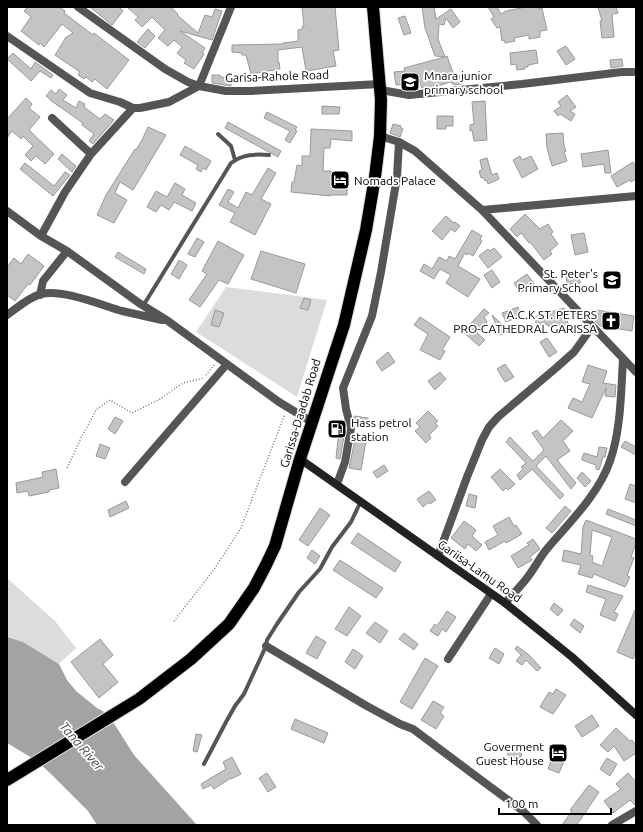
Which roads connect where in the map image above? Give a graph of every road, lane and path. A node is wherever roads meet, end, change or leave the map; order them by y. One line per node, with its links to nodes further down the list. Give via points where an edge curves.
1 (78, 7): 6 (street, Garisa-Rahole Road, via 165,69)
2 (232, 7): 6 (street)
3 (373, 7): 7 (highway, Garissa-Daadab Road)
4 (7, 36): 8 (street, via 90,93)
5 (636, 72): 7 (street, Garisa-Rahole Road, via 409,95)
6 (199, 86): 7 (street, Garisa-Rahole Road, via 226,91); 8 (street, via 169,102)
7 (381, 87): 11 (highway, Garissa-Daadab Road)
8 (133, 108): 13 (street)
9 (52, 118): 13 (street)
10 (218, 134): 15 (lane, via 232,146)
11 (380, 136): 12 (street); 31 (highway, Garissa-Daadab Road, via 360,258 344,325)
12 (399, 142): 17 (street, via 415,152); 35 (street, via 397,177 372,316 343,388 351,428 345,462)
13 (91, 154): 19 (street, via 65,192)
14 (269, 155): 15 (lane, via 238,157)
15 (235, 160): 22 (lane)
16 (636, 196): 17 (street)
17 (482, 210): 25 (street)
18 (7, 211): 19 (street)
19 (41, 236): 20 (street)
20 (67, 251): 21 (street, via 43,281); 22 (street)
21 (40, 295): 23 (street); 24 (street, via 59,294)
22 (143, 306): 24 (street)
23 (7, 315)
24 (168, 321): 26 (street)
25 (592, 327): 27 (street); 37 (street, via 574,352 489,427 467,477)
26 (219, 358): 28 (street); 33 (path, via 204,378 183,383 160,400 132,413 110,400 101,406 80,438)
27 (623, 358): 29 (street); 39 (street, via 614,449 604,476)
28 (227, 364): 30 (street); 34 (street)
29 (636, 372)
30 (288, 407): 31 (street); 40 (path, via 241,528 213,571)
31 (312, 422): 32 (highway, Garissa-Daadab Road)
32 (300, 459): 35 (street, Gariisa-Lamu Road); 45 (highway, Garissa-Daadab Road, via 275,546 254,588 229,624 191,659 139,698)
33 (67, 468)
34 (125, 482)
35 (337, 484): 36 (street, Gariisa-Lamu Road)
36 (361, 501): 37 (street, Gariisa-Lamu Road); 41 (lane, via 351,522 332,547 320,569 299,592 277,624)
37 (438, 556): 38 (street, Gariisa-Lamu Road)
38 (491, 594): 39 (street, Gariisa-Lamu Road); 42 (street)
39 (505, 603): 43 (street, Gariisa-Lamu Road, via 572,657)
40 (174, 621)
41 (266, 646): 44 (lane, via 244,694); 47 (street, via 365,705 413,729 523,810)
42 (448, 659)
43 (636, 715)
44 (204, 764)
45 (7, 780)
46 (636, 811): 48 (street)
47 (537, 825)
48 (612, 825)

